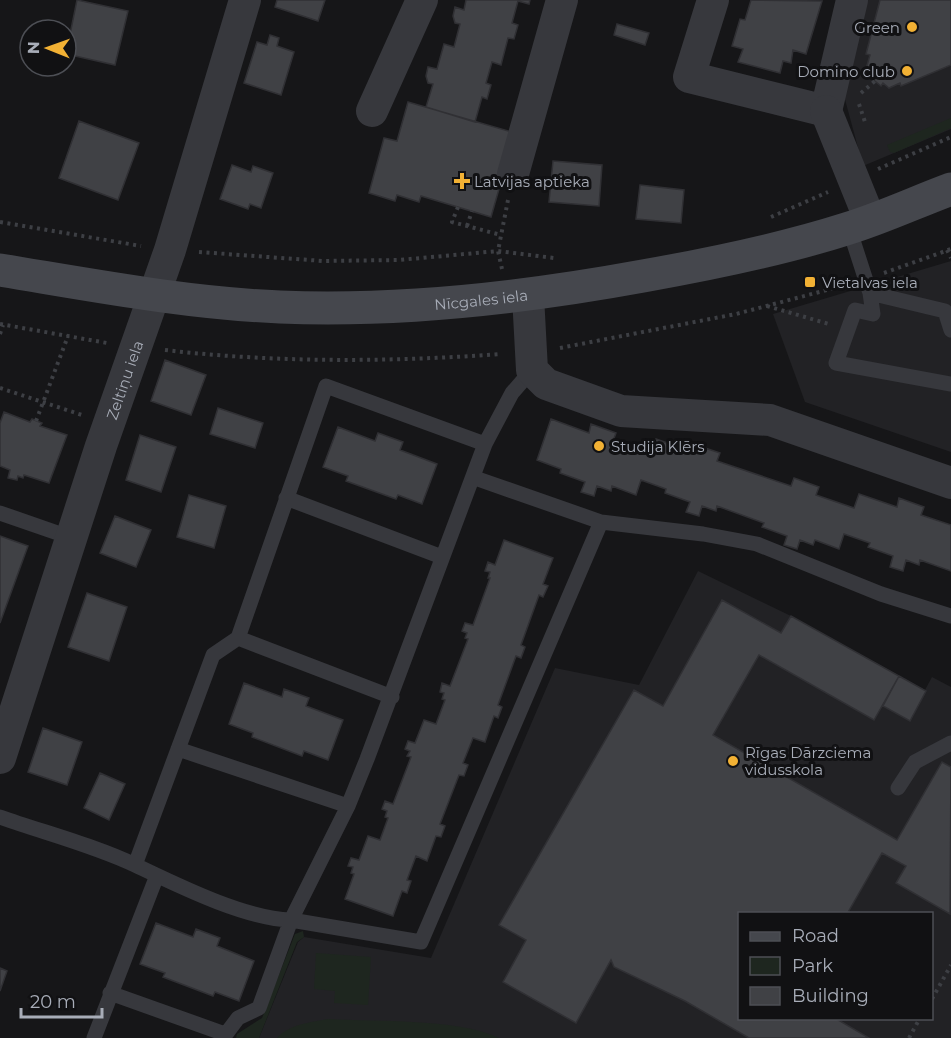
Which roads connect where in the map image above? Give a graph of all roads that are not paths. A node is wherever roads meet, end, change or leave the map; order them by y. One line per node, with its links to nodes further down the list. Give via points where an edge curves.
1 (245, 0): 13 (street, Zeltiņu iela)
2 (422, 0): 6 (street)
3 (562, 0): 8 (street)
4 (713, 0): 7 (street, via 689,77)
5 (852, 0): 7 (street)
6 (372, 111)
7 (826, 111): 10 (street, via 868,174)
8 (513, 174)
9 (951, 189): 10 (street, Nīcgales iela)
10 (859, 224): 12 (lane); 14 (street, Nīcgales iela, via 698,266)
11 (0, 270): 13 (street, Nīcgales iela)
12 (870, 293): 15 (lane, via 945,311); 17 (lane, via 873,314 855,310 836,363)
13 (154, 294): 14 (street, Nīcgales iela, via 278,307 397,306); 24 (street, Zeltiņu iela)
14 (528, 296): 16 (street)
15 (951, 330)
16 (532, 370): 18 (lane, via 512,393); 20 (street, via 546,384 621,411 770,420)
17 (951, 384)
18 (485, 444): 19 (lane); 21 (lane, via 326,386)
19 (475, 478): 23 (lane); 25 (lane)
20 (951, 483)
21 (286, 498): 25 (lane); 27 (lane)
22 (0, 513): 24 (lane)
23 (601, 522): 26 (lane, via 757,544 881,594); 37 (lane, via 421,942)
24 (72, 538): 31 (street, Zeltiņu iela)
25 (442, 557): 28 (lane)
26 (951, 616)
27 (238, 638): 28 (lane); 30 (lane, via 213,655)
28 (392, 697): 33 (lane)
29 (951, 743): 32 (lane, via 915,762)
30 (178, 749): 33 (lane); 35 (lane)
31 (0, 758)
32 (898, 788)
33 (348, 806): 37 (lane)
34 (0, 818): 35 (lane)
35 (135, 865): 36 (lane)
36 (156, 878): 37 (lane, via 270,920); 38 (lane)
37 (291, 920): 39 (lane, via 259,1008 238,1018)
38 (110, 993): 39 (lane); 40 (lane)
39 (224, 1036)
40 (94, 1038)

